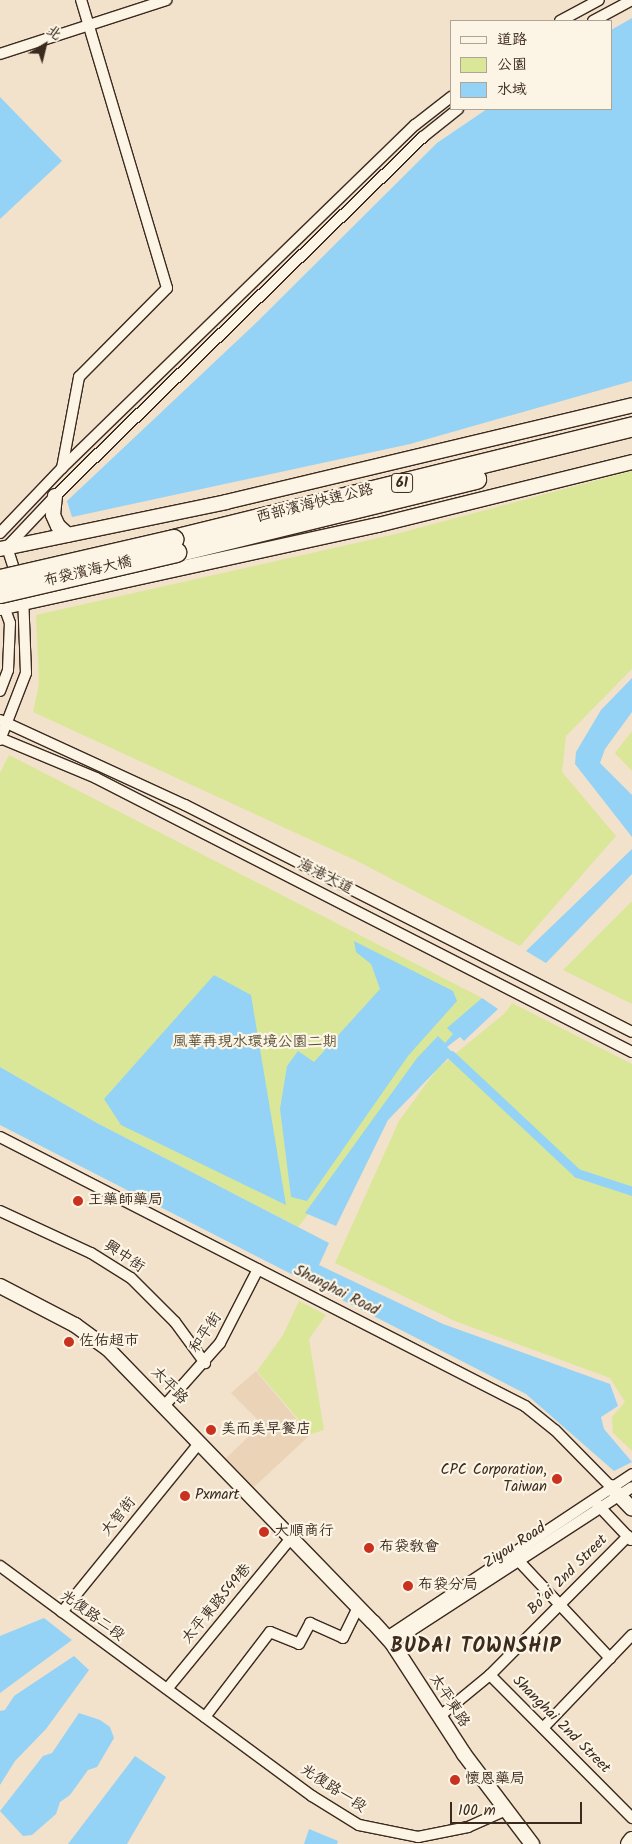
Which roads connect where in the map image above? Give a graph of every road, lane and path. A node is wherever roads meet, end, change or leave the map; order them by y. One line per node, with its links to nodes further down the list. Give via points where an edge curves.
1 (81, 0): 7 (street)
2 (166, 0): 7 (street)
3 (599, 0): 5 (street)
4 (632, 0): 6 (street)
5 (562, 20)
6 (595, 20)
7 (89, 24): 8 (street); 15 (street, via 167,288 79,377)
8 (0, 54)
9 (450, 98): 15 (street, via 415,125)
10 (457, 110): 16 (street, via 423,137)
11 (632, 405): 18 (street, via 226,502)
12 (632, 426): 19 (highway, 西部濱海快速公路 / 61)
13 (632, 440): 19 (highway, 西部濱海快速公路 / 61)
14 (632, 462): 23 (street, via 378,525)
15 (62, 468): 16 (street); 17 (street)
16 (55, 496): 18 (street, via 53,515); 20 (street)
17 (0, 533)
18 (68, 535): 20 (street)
19 (174, 546): 21 (highway, 布袋濱海大橋 / 61, bridge); 22 (highway, 布袋濱海大橋 / 61, bridge)
20 (4, 548): 23 (street)
21 (0, 579)
22 (1, 601): 23 (street); 24 (street, via 10,623 8,670)
23 (25, 604): 25 (street, via 26,673)
24 (0, 691)
25 (3, 721): 26 (street); 27 (street, 海港大道, via 185,805)
26 (0, 739): 28 (street, 海港大道, via 96,778)
27 (632, 1032)
28 (632, 1052)
29 (0, 1137): 31 (street, Shanghai Road)
30 (0, 1210): 33 (street, 興中街, via 91,1253 131,1278 175,1322)
31 (258, 1269): 33 (street, 和平街, via 220,1343); 37 (street, Shanghai Road, via 525,1406)
32 (0, 1286): 34 (street, 太平路, via 75,1326 108,1348)
33 (205, 1363): 34 (street, 和平街)
34 (165, 1405): 35 (street, 太平路)
35 (200, 1442): 41 (street, 太平路); 46 (street, 大智街)
36 (632, 1474): 37 (street, Ziyou Road)
37 (622, 1488): 38 (street, Ziyou Road); 39 (street, Shanghai Road)
38 (597, 1504): 40 (street); 42 (street, Ziyou Road)
39 (632, 1509)
40 (627, 1536): 44 (street, Bo’ai 2nd Street)
41 (292, 1538): 45 (street, 太平東路); 51 (street, 太平東路549巷)
42 (516, 1558): 44 (street); 48 (street, Ziyou Road)
43 (0, 1566): 46 (street, 光復路二段)
44 (558, 1606): 49 (street); 50 (street, Bo’ai 2nd Street)
45 (358, 1607): 48 (street, 太平東路); 53 (street, via 343,1638 310,1623 299,1644 270,1632)
46 (62, 1612): 51 (street, 光復路二段)
47 (632, 1635): 49 (street)
48 (390, 1640): 52 (street, 太平東路)
49 (610, 1658): 54 (street)
50 (490, 1674): 52 (street, Bo’ai 2nd Street); 54 (street, Shanghai 2nd Street)
51 (167, 1689): 53 (street, 光復路一段)
52 (440, 1716): 55 (street, 太平東路)
53 (205, 1718): 55 (street, 光復路一段, via 312,1796 359,1825 418,1837 468,1827)
54 (543, 1728): 56 (street, Shanghai 2nd Street)
55 (506, 1810): 58 (street, 太平東路)
56 (632, 1818)
57 (632, 1840): 59 (main road)
58 (532, 1844)
59 (629, 1844)

